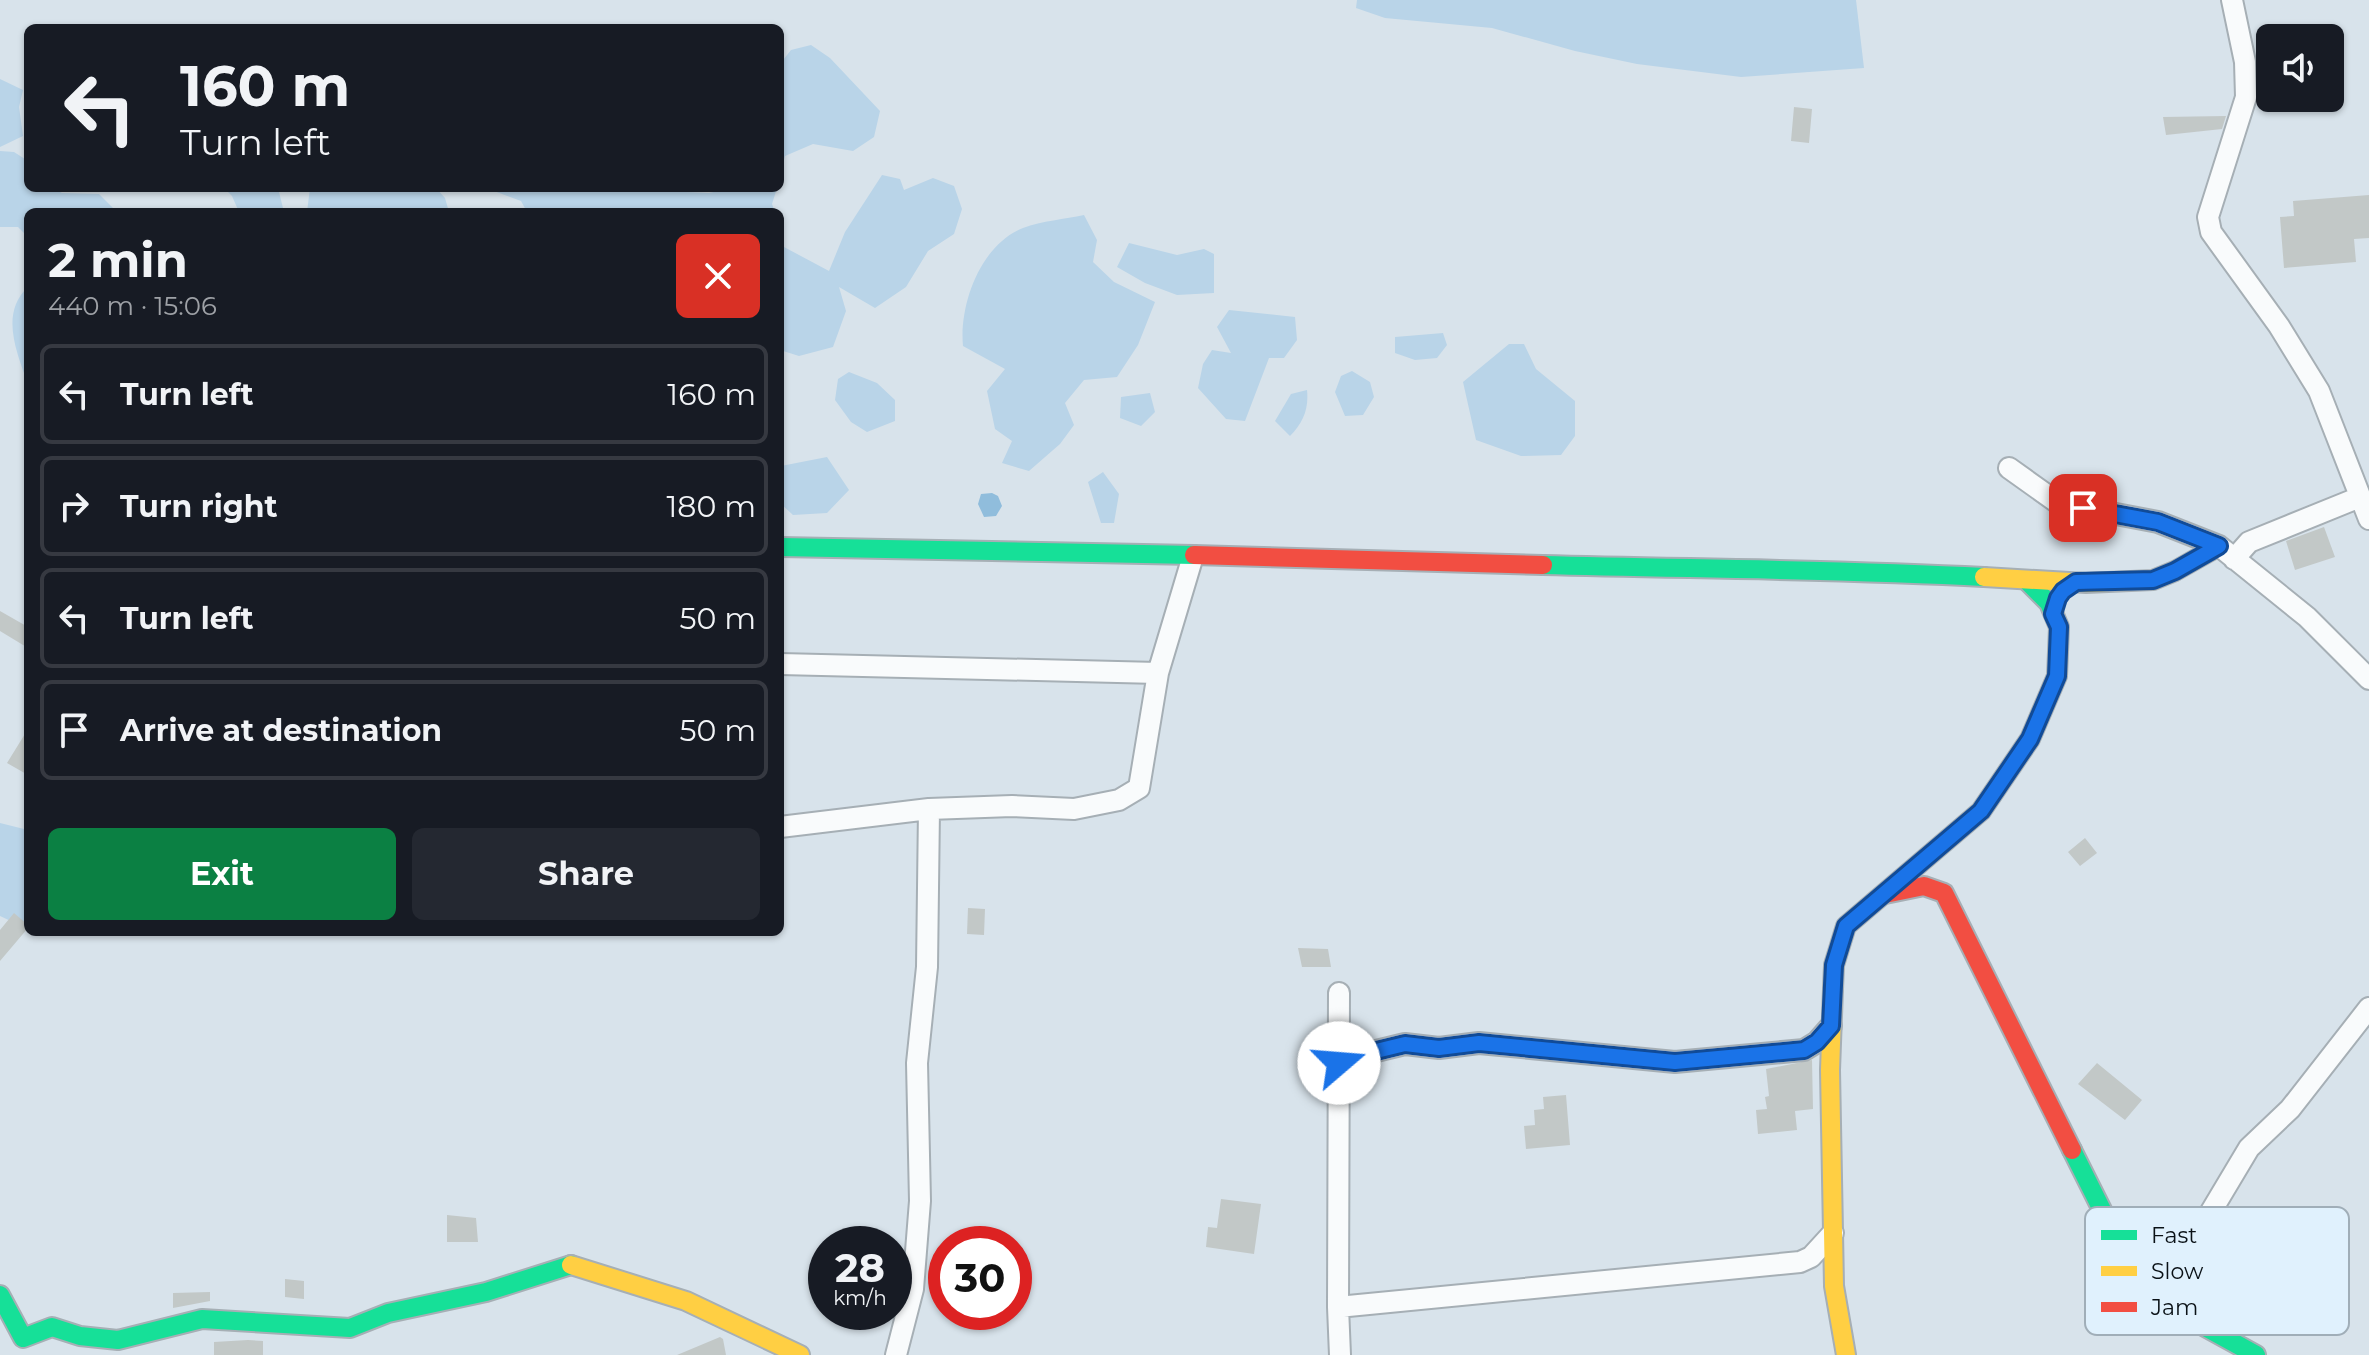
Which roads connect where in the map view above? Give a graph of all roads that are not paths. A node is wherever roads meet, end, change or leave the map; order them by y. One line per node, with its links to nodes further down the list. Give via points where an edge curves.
1 (2232, 0): 3 (street, via 2245,62 2246,97 2208,217 2211,232 2319,391)
2 (2009, 468): 6 (street, via 2058,503 2158,522)
3 (2360, 497): 4 (street); 6 (street)
4 (2369, 519)
5 (784, 547): 7 (street)
6 (2226, 552): 9 (street, via 2153,580); 13 (street, via 2307,617)
7 (1193, 556): 8 (street, via 1871,571); 12 (street)
8 (2026, 580): 9 (street); 10 (street)
9 (2076, 582): 10 (street, via 2058,598)
10 (2053, 614): 16 (street, via 2059,627 2057,676 2030,739 1981,811)
11 (784, 664): 12 (street)
12 (1158, 673): 14 (street, via 1139,788 1119,800 1074,809)
13 (2369, 679)
14 (929, 809): 15 (street); 32 (street, via 927,959 917,1063 920,1201 913,1289)
15 (784, 827)
16 (1883, 895): 19 (street, via 1846,926 1834,965); 23 (street, via 1924,886 1944,893)
17 (1339, 993): 21 (street)
18 (2369, 1008): 24 (street, via 2290,1109 2249,1148)
19 (1831, 1026): 20 (street); 22 (street)
20 (1804, 1050): 21 (street, via 1675,1062 1479,1043 1439,1048 1405,1044); 22 (street, via 1819,1056)
21 (1339, 1063): 29 (street)
22 (1830, 1070): 25 (street)
23 (2101, 1207)
24 (2214, 1207)
25 (1833, 1233): 26 (street); 27 (street)
26 (1800, 1262): 27 (street, via 1826,1273); 29 (street)
27 (1834, 1286): 34 (street)
28 (0, 1295): 31 (street, via 23,1338 52,1327 118,1340 202,1319 350,1328 570,1265 686,1301)
29 (1338, 1307): 33 (street)
30 (2220, 1335): 35 (street)
31 (800, 1355)
32 (896, 1355)
33 (1340, 1355)
34 (1846, 1355)
35 (2256, 1355)

